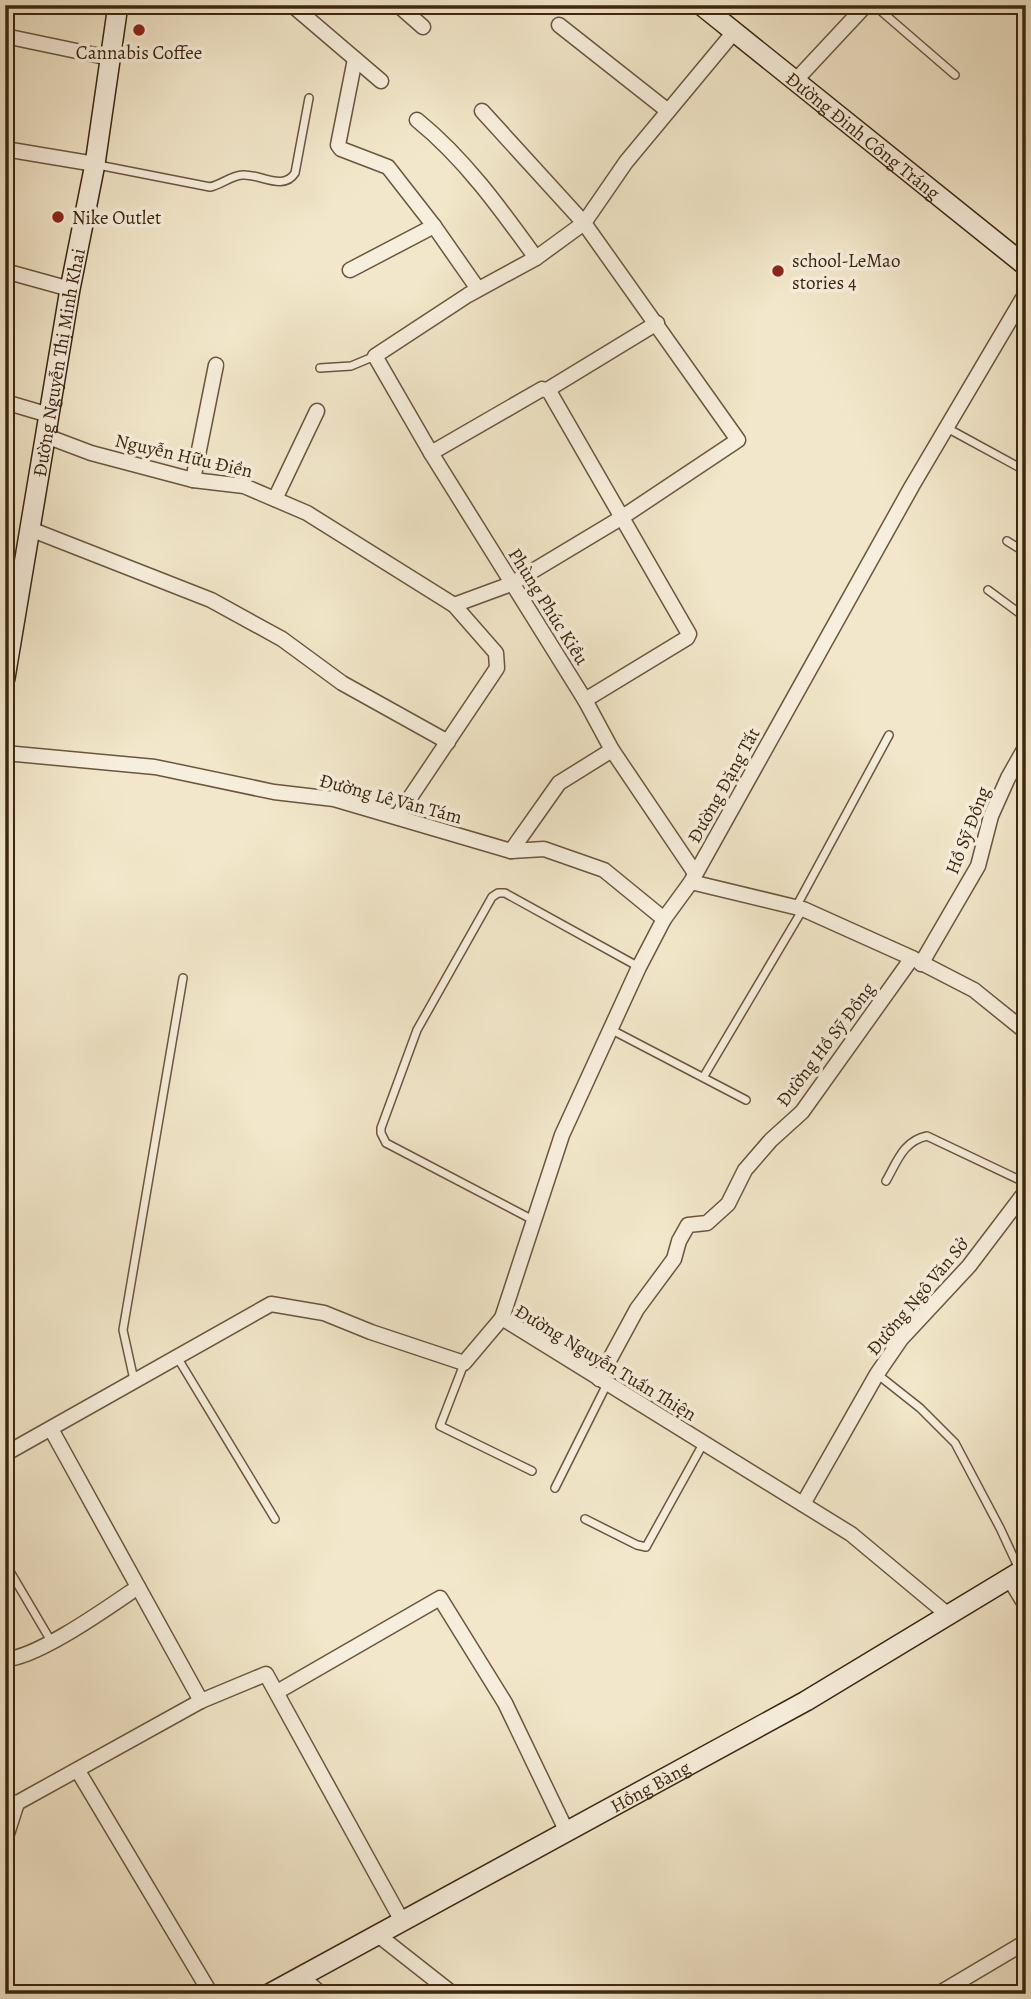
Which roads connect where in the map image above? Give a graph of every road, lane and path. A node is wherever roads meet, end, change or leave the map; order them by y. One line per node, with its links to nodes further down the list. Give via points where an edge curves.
1 (118, 5): 11 (street, Đường Nguyễn Thị Minh Khai)
2 (292, 5): 12 (street)
3 (398, 5): 8 (street)
4 (701, 5): 9 (street, Đường Đinh Công Tráng)
5 (866, 5): 15 (street)
6 (874, 5): 13 (lane)
7 (559, 25): 18 (street)
8 (423, 27)
9 (734, 32): 15 (street, Đường Đinh Công Tráng); 18 (street)
10 (5, 36): 11 (street)
11 (110, 58): 21 (street, Đường Nguyễn Thị Minh Khai)
12 (355, 59): 14 (street); 23 (street, via 338,145 388,167)
13 (955, 75)
14 (381, 81)
15 (795, 81): 25 (street, Đường Đinh Công Tráng)
16 (309, 98): 21 (lane, via 295,173 283,182 243,174 210,187)
17 (482, 111): 22 (street)
18 (668, 111): 22 (street)
19 (417, 120): 24 (street, via 493,199)
20 (5, 149): 21 (street)
21 (95, 164): 28 (street, Đường Nguyễn Thị Minh Khai)
22 (584, 223): 24 (street); 31 (street)
23 (434, 226): 26 (street); 29 (street)
24 (536, 258): 29 (street)
25 (1026, 266)
26 (350, 270)
27 (5, 271): 28 (street)
28 (70, 289): 38 (street, Đường Nguyễn Thị Minh Khai)
29 (478, 289): 32 (street)
30 (1026, 293): 39 (street, Đường Đặng Tất)
31 (657, 323): 35 (street); 45 (street, via 738,440)
32 (375, 356): 34 (lane, via 351,366); 41 (street, Phùng Phúc Kiều)
33 (216, 365): 43 (street)
34 (320, 368)
35 (547, 390): 41 (street); 45 (street)
36 (5, 402): 38 (street)
37 (317, 411): 44 (street)
38 (49, 415): 40 (street, Đường Nguyễn Thị Minh Khai)
39 (947, 428): 42 (lane); 63 (street, Đường Đặng Tất)
40 (46, 436): 43 (street, Nguyễn Hữu Điền); 46 (street, Đường Nguyễn Thị Minh Khai)
41 (431, 453): 49 (street, Phùng Phúc Kiều)
42 (1026, 471)
43 (193, 480): 44 (street, Nguyễn Hữu Điền, via 244,486)
44 (275, 499): 51 (street, Nguyễn Hữu Điền, via 307,513)
45 (621, 518): 49 (street); 55 (street, via 690,634)
46 (30, 529): 53 (street, Đường Nguyễn Thị Minh Khai); 57 (street, via 211,600 282,639 342,683)
47 (1007, 541): 48 (lane)
48 (1026, 554)
49 (511, 584): 51 (street); 55 (street, Phùng Phúc Kiều)
50 (988, 590): 52 (lane)
51 (454, 605): 57 (street, Nguyễn Hữu Điền, via 496,653 497,668)
52 (1026, 618)
53 (6, 672): 54 (street, Đường Nguyễn Thị Minh Khai)
54 (5, 678)
55 (585, 700): 59 (street, Phùng Phúc Kiều)
56 (888, 736): 64 (lane)
57 (448, 742): 61 (street, Nguyễn Hữu Điền)
58 (1026, 746): 66 (street, Hồ Sỹ Đồng, via 991,816 978,866)
59 (612, 750): 62 (street, via 559,783); 63 (street, Phùng Phúc Kiều)
60 (5, 753): 61 (street, Đường Lê Văn Tám, via 155,767 274,792 334,799)
61 (397, 817): 62 (street, Đường Lê Văn Tám)
62 (511, 850): 65 (street, Đường Lê Văn Tám, via 544,849 604,870)
63 (693, 877): 64 (street); 65 (street, Đường Đặng Tất)
64 (799, 908): 66 (street); 71 (lane)
65 (664, 919): 67 (street, Đường Đặng Tất)
66 (916, 961): 70 (street, via 974,990); 82 (street, Đường Hồ Sỹ Đồng, via 802,1112 745,1170 728,1204 707,1223 688,1224 674,1259 637,1309)
67 (639, 967): 69 (street, Đường Đặng Tất); 76 (lane, via 498,893 417,1030 381,1128 383,1139)
68 (183, 978): 81 (lane, via 123,1330)
69 (609, 1029): 71 (lane); 76 (street, Đường Đặng Tất, via 562,1135)
70 (1026, 1032)
71 (704, 1076): 72 (lane)
72 (746, 1100)
73 (886, 1181): 74 (lane, via 906,1145 927,1136)
74 (1026, 1183)
75 (1026, 1191): 80 (street, Đường Ngô Văn Sở)
76 (536, 1221): 77 (street, Đường Đặng Tất)
77 (502, 1318): 79 (street, Đường Nguyễn Tuấn Thiện); 82 (street, Đường Nguyễn Tuấn Thiện)
78 (177, 1357): 79 (street, via 271,1304 324,1313); 81 (street); 89 (lane)
79 (464, 1363): 86 (lane, via 440,1426)
80 (877, 1374): 88 (street, Đường Ngô Văn Sở); 92 (lane, via 955,1443)
81 (134, 1380): 83 (street)
82 (603, 1381): 84 (street, Đường Nguyễn Tuấn Thiện); 87 (lane)
83 (51, 1429): 85 (street); 93 (street)
84 (703, 1444): 88 (street, Đường Nguyễn Tuấn Thiện); 90 (lane, via 646,1547)
85 (5, 1454)
86 (532, 1471)
87 (555, 1488)
88 (803, 1504): 95 (street, Đường Nguyễn Tuấn Thiện, via 851,1534)
89 (275, 1518)
90 (585, 1519)
91 (5, 1563): 96 (lane)
92 (1018, 1573): 94 (street); 95 (street, Hồng Bàng)
93 (138, 1587): 96 (street); 99 (street)
94 (1026, 1606)
95 (947, 1614): 102 (street, Hồng Bàng, via 806,1701)
96 (51, 1641): 97 (street)
97 (5, 1659)
98 (277, 1692): 99 (street, via 266,1674); 102 (street, via 440,1598 505,1703); 104 (street)
99 (201, 1701): 100 (street)
100 (78, 1771): 101 (street); 108 (street)
101 (11, 1801): 103 (street)
102 (567, 1832): 104 (street, Hồng Bàng)
103 (5, 1840)
104 (402, 1921): 105 (street, Hồng Bàng)
105 (378, 1935): 107 (street, Hồng Bàng); 111 (street)
106 (1026, 1942): 112 (street)
107 (301, 1976): 109 (street, Hồng Bàng); 110 (street)
108 (211, 1994)
109 (268, 1994)
110 (321, 1994)
111 (453, 1994)
112 (938, 1994)

